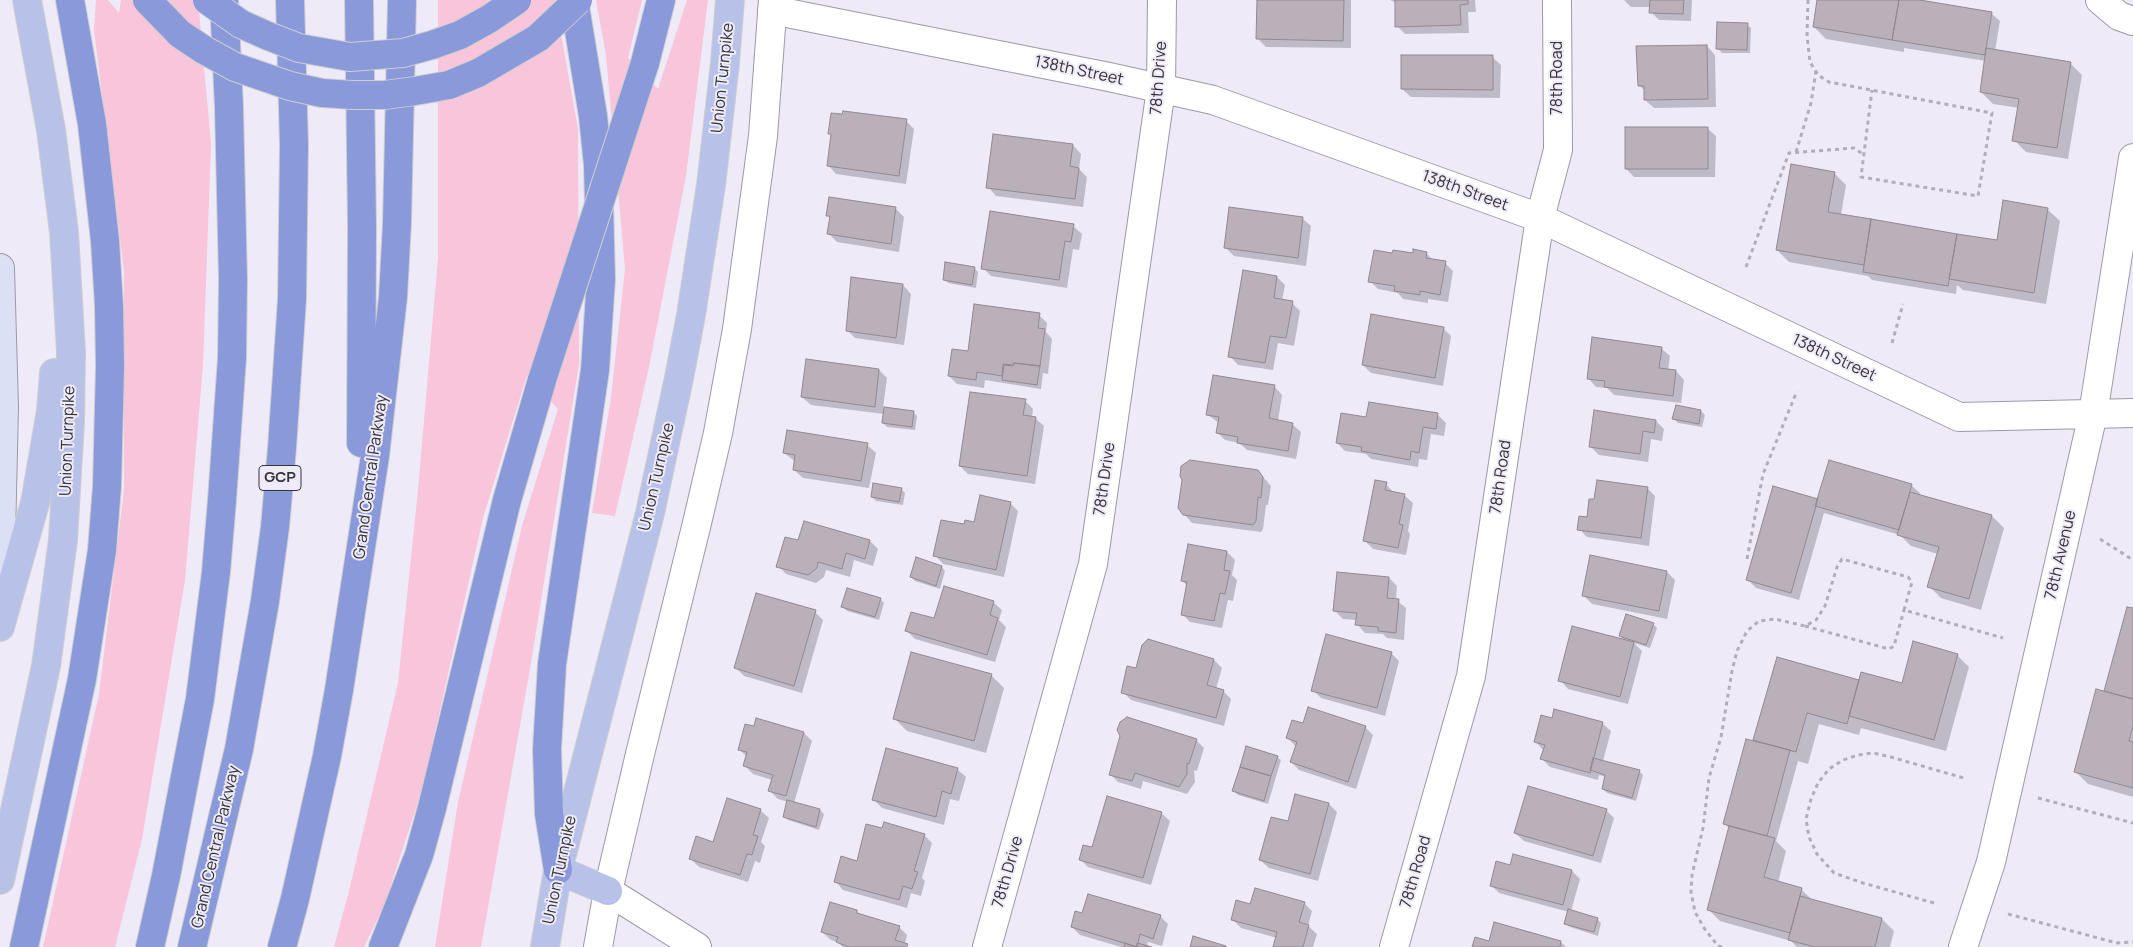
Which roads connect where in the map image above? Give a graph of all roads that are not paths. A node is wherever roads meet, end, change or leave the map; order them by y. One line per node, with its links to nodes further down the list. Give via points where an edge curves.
1 (26, 0): 22 (main road, Union Turnpike, via 52,138)
2 (70, 0): 32 (highway, via 92,124 105,241 110,366 107,486 101,559 82,680)
3 (147, 0): 11 (highway, bridge, via 180,34 235,67 290,86 352,95 415,91 449,85 478,73 538,38)
4 (206, 0): 9 (highway, bridge, via 241,24 268,36 299,48 350,56 403,53 432,45 460,35)
5 (224, 0): 33 (highway, via 230,108 233,280 232,358 223,492 200,699)
6 (290, 0): 34 (highway, Grand Central Parkway / GCP, via 294,135 292,299 275,527 239,749)
7 (359, 0): 26 (highway)
8 (402, 0): 26 (highway, Grand Central Parkway, via 393,296)
9 (517, 0)
10 (574, 0): 29 (highway, via 598,165 601,279 595,370 552,664 547,749 549,814)
11 (578, 0)
12 (661, 0): 36 (highway, bridge, via 645,63 542,380 507,500 419,855)
13 (730, 0): 29 (main road, Union Turnpike, via 711,185 679,378 650,513)
14 (1162, 0): 19 (street, 78th Drive)
15 (1557, 0): 21 (street, 78th Road, via 1558,150)
16 (2100, 0): 18 (street, via 2119,16)
17 (773, 5): 19 (street, 138th Street); 31 (street, via 752,232 718,433)
18 (2133, 21)
19 (1161, 89): 21 (street, 138th Street, via 1213,100); 40 (street, 78th Drive, via 1093,564)
20 (2133, 158): 25 (street, 78th Avenue)
21 (1540, 218): 25 (street, 138th Street, via 1959,417); 41 (street, 78th Road, via 1472,676)
22 (64, 232): 28 (main road, via 51,411 35,503); 30 (main road, Union Turnpike, via 71,362 63,540 46,666)
23 (0, 268): 27 (main road, via 4,407)
24 (2133, 413): 25 (street, 138th Street)
25 (2093, 414): 42 (street, 78th Avenue, via 1990,862)
26 (361, 549): 35 (highway, Grand Central Parkway, via 327,756)
27 (0, 580)
28 (0, 627)
29 (558, 870): 31 (main road); 37 (main road, Union Turnpike)
30 (0, 880)
31 (608, 892): 38 (street); 39 (street)
32 (24, 947)
33 (150, 947)
34 (192, 947)
35 (282, 947)
36 (384, 947)
37 (545, 947)
38 (598, 947)
39 (696, 947)
40 (987, 947)
41 (1394, 947)
42 (1963, 947)

